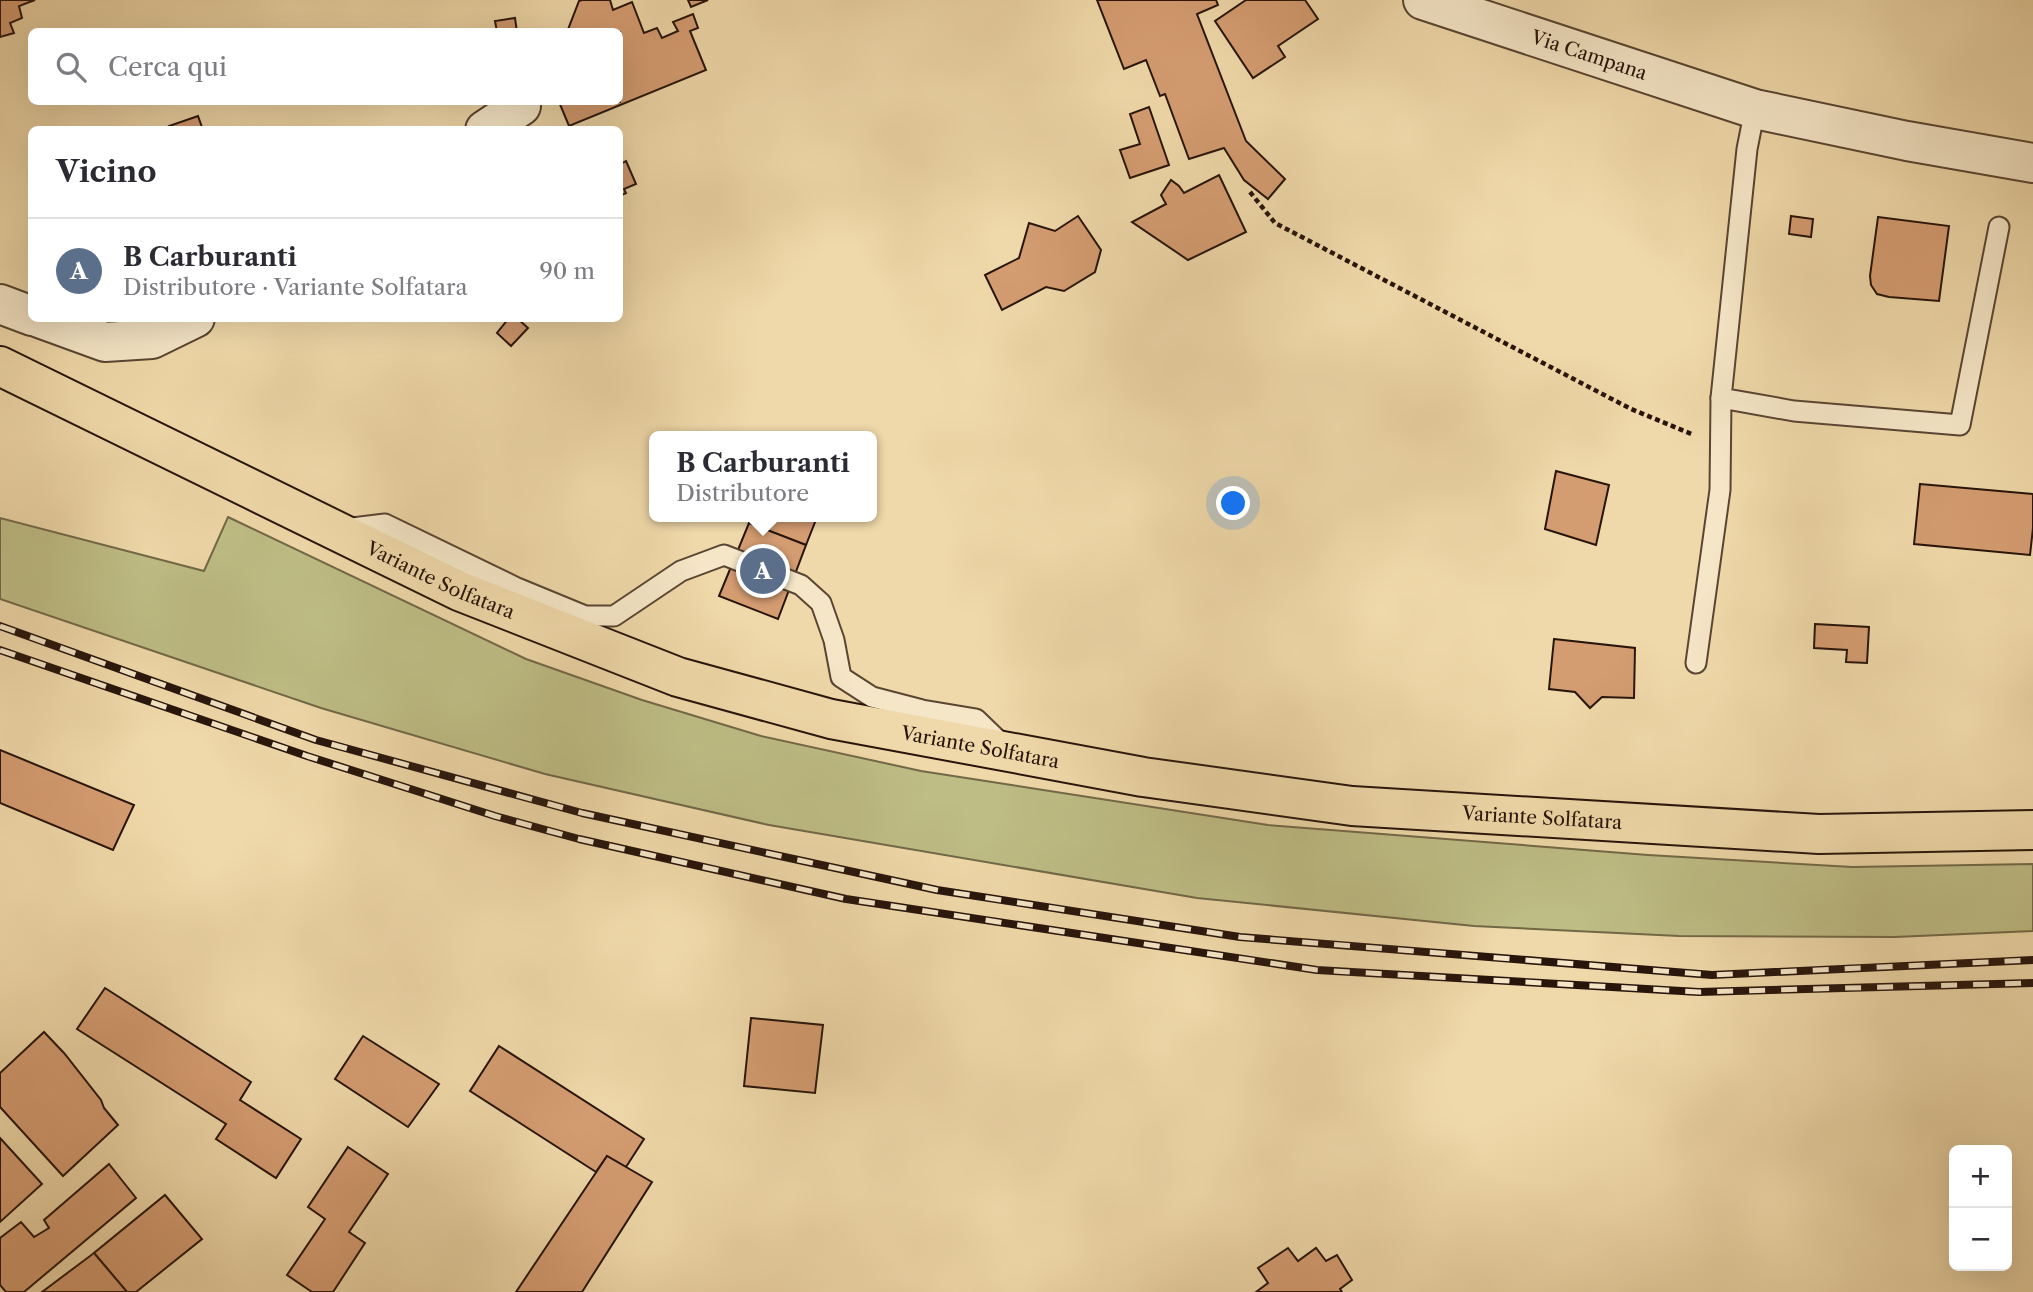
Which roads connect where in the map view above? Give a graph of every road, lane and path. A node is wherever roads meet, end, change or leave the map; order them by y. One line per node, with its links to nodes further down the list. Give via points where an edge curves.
1 (1423, 0): 3 (street, Via Campana)
2 (521, 106): 4 (street)
3 (1755, 109): 5 (street, Via Campana); 13 (lane)
4 (491, 126)
5 (2033, 163)
6 (1251, 192): 14 (path, via 1275,223 1297,235 1631,410)
7 (1999, 228): 13 (lane, via 1960,425 1794,411)
8 (0, 304): 9 (street)
9 (28, 314)
10 (50, 322): 11 (street, via 105,342 152,339)
11 (187, 322)
12 (0, 366): 15 (main road, Variante Solfatara)
13 (1721, 398): 14 (lane)
14 (1720, 446): 16 (lane, via 1720,490)
15 (335, 530): 17 (main road, Variante Solfatara, via 459,591 678,677 831,719); 17 (lane, via 385,524 586,616 614,616 681,571 724,555 802,585 821,603 841,677 872,696 976,719)
16 (1696, 663)
17 (1009, 752): 18 (main road, Variante Solfatara, via 1143,777 1352,806 1819,834)
18 (2033, 830)

